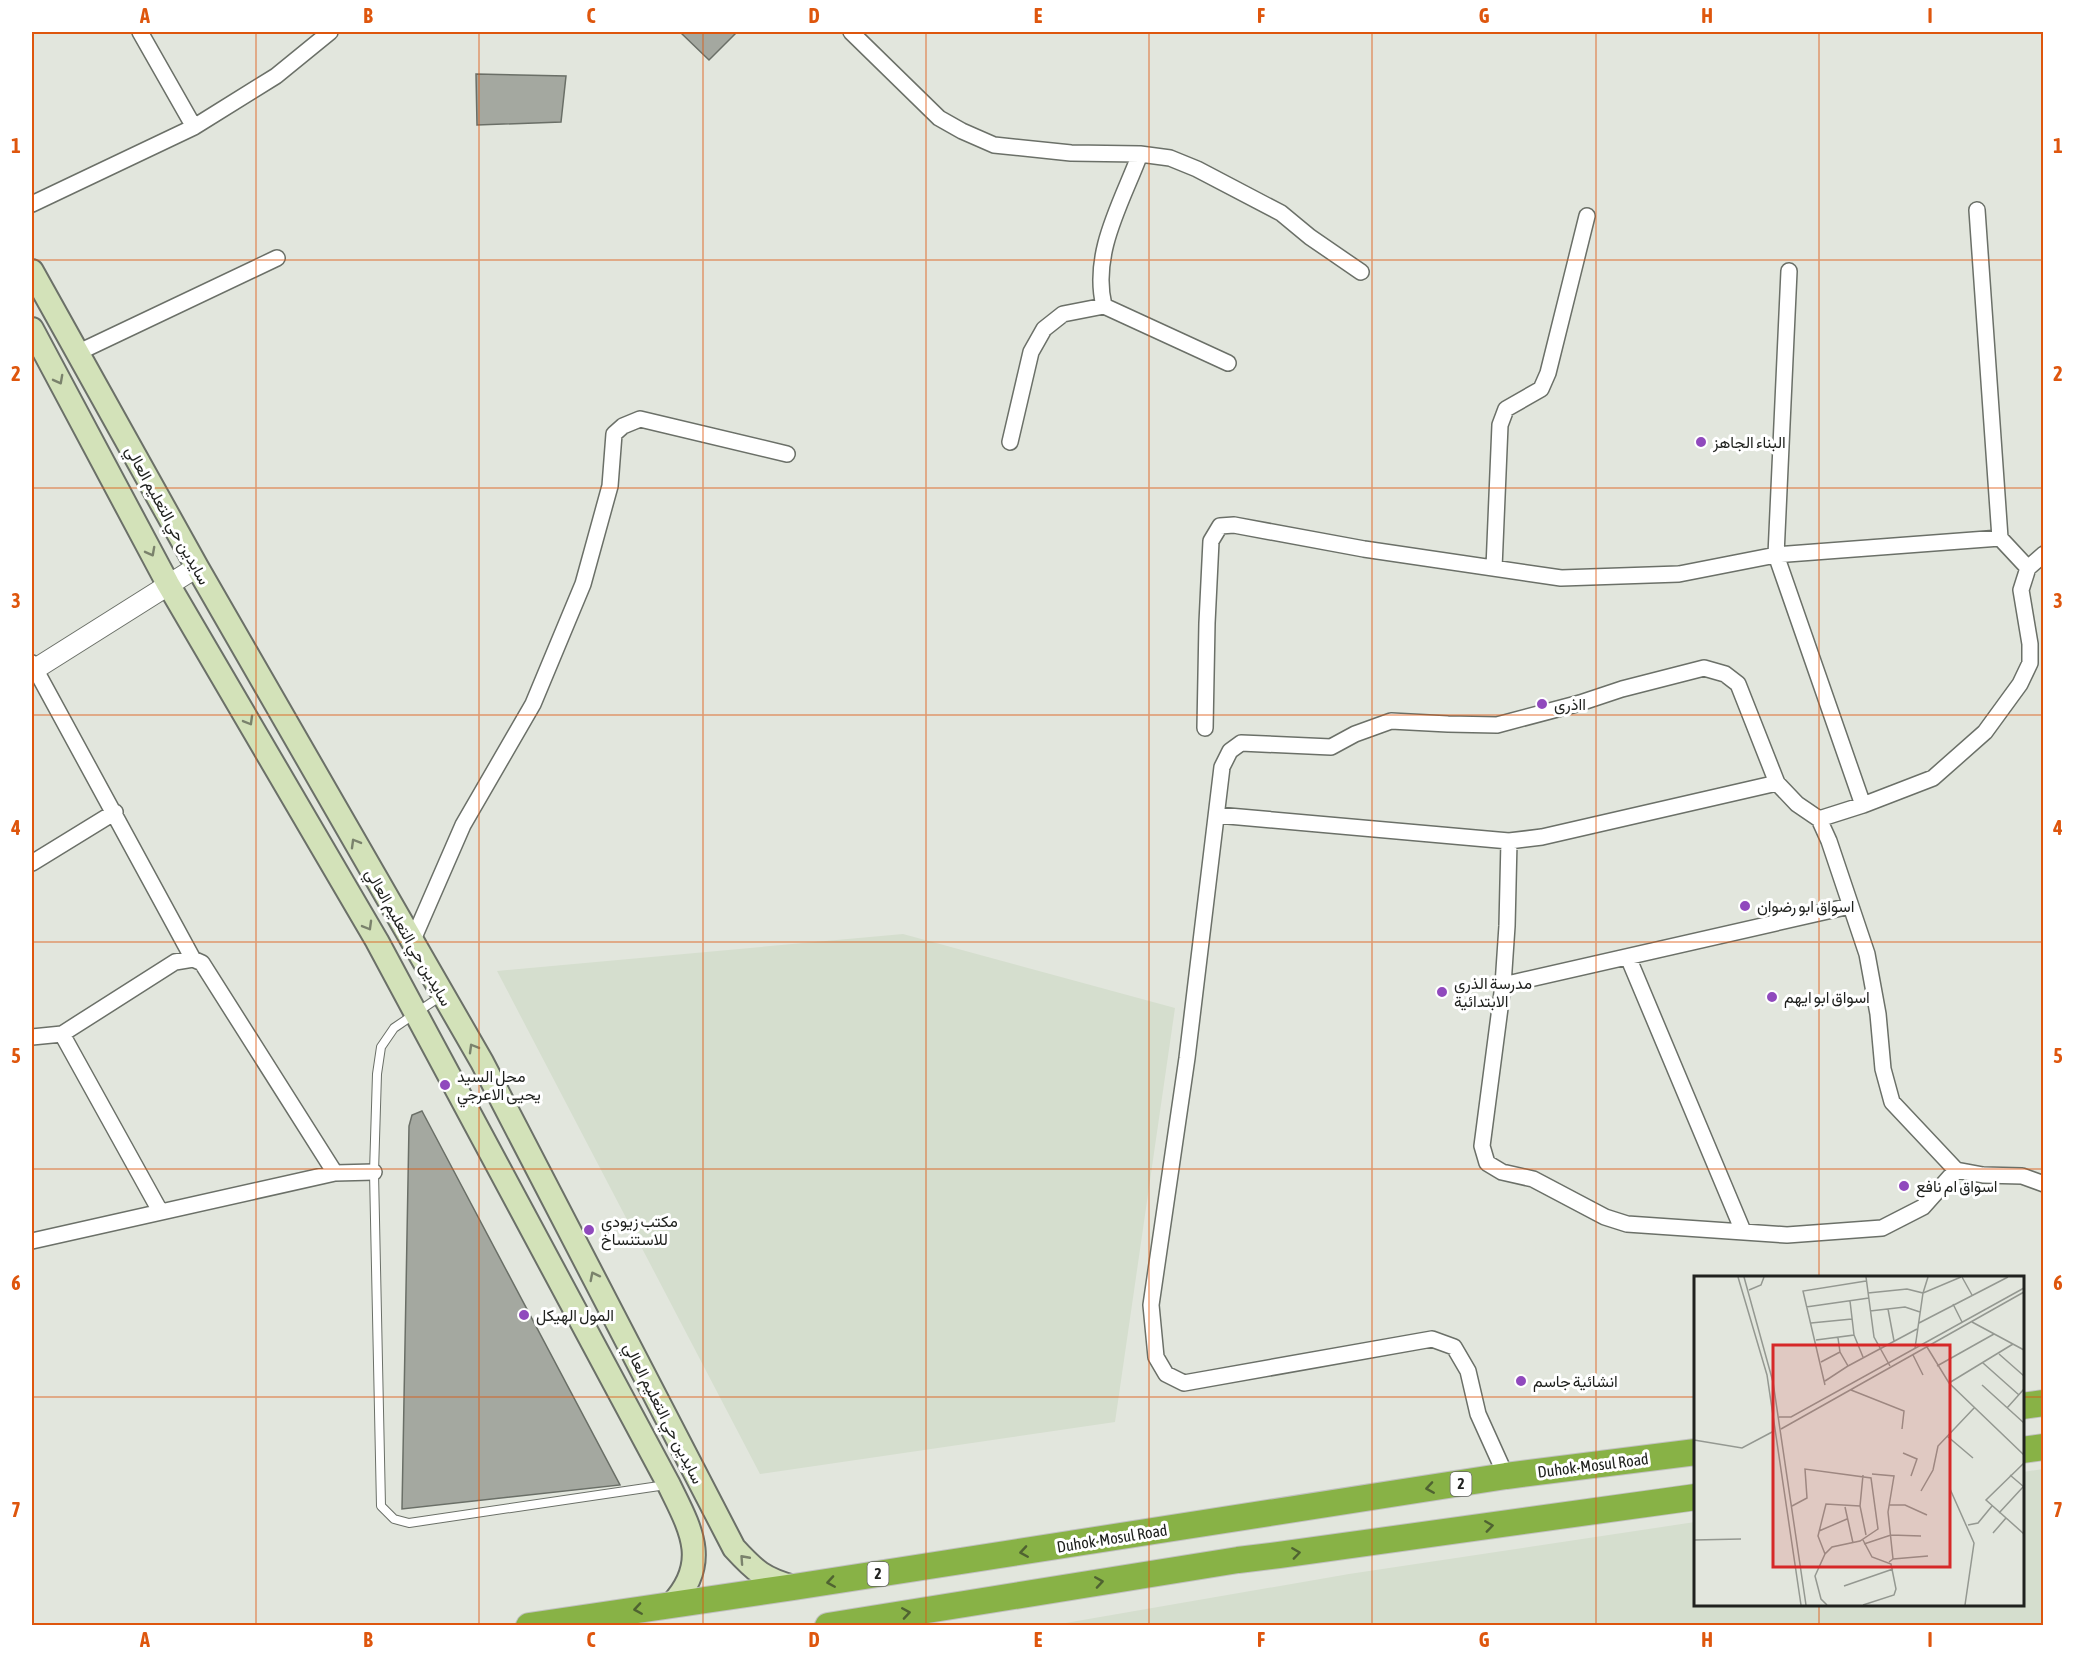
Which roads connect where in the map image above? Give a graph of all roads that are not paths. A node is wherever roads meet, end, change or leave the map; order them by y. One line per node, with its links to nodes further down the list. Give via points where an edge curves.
1 (140, 32): 4 (street)
2 (330, 32): 4 (street, via 276,76)
3 (852, 32): 5 (street, via 939,118 994,145 1071,153)
4 (194, 127): 6 (street)
5 (1140, 154): 12 (street, via 1179,161 1281,213); 13 (street, via 1105,246 1100,270)
6 (32, 204)
7 (1977, 210): 19 (street)
8 (1587, 216): 23 (street, via 1548,373 1541,389 1506,409 1500,425)
9 (277, 258): 15 (street)
10 (32, 271): 15 (main road, سايدين حي التعليم العالي)
11 (1789, 271): 21 (street)
12 (1360, 272)
13 (1104, 306): 16 (street); 17 (street, via 1063,314 1044,329 1031,352)
14 (32, 330): 25 (main road, سايدين حي التعليم العالي, one-way to 25)
15 (77, 354): 22 (main road, سايدين حي التعليم العالي)
16 (1228, 363)
17 (1010, 441)
18 (787, 454): 36 (street, via 640,419 614,434 610,486 583,584 533,704 463,825)
19 (2000, 538): 21 (street); 24 (street)
20 (2043, 554): 24 (street)
21 (1776, 555): 23 (street, via 1679,574 1561,578); 29 (street)
22 (196, 567): 25 (street); 36 (main road, سايدين حي التعليم العالي, one-way to 22)
23 (1494, 568): 27 (street, via 1234,525 1220,526 1211,541)
24 (2028, 568): 29 (street, via 2021,590 2030,663 2020,684 1985,732 1933,778)
25 (168, 584): 26 (street); 41 (main road, سايدين حي التعليم العالي, one-way to 41)
26 (32, 668): 30 (street)
27 (1205, 728)
28 (1777, 783): 31 (street, via 1738,684 1725,674 1704,669 1497,725 1391,721 1331,747 1241,743 1230,751 1222,767); 32 (street); 33 (street, via 1542,837)
29 (1863, 805): 32 (street)
30 (115, 812): 34 (street); 38 (street)
31 (1217, 815): 33 (street); 56 (street, via 1187,1058 1150,1305 1156,1358 1166,1374 1184,1383 1432,1339 1454,1347 1468,1371 1478,1414)
32 (1819, 819): 35 (street)
33 (1509, 841): 39 (street)
34 (32, 863)
35 (1850, 906): 37 (street); 44 (street, via 1867,954 1883,1069 1892,1102)
36 (412, 942): 40 (main road, سايدين حي التعليم العالي)
37 (1628, 957): 39 (street); 49 (street)
38 (193, 959): 42 (street, via 175,962); 46 (street, via 202,963)
39 (1503, 985): 49 (street, via 1482,1146 1487,1163 1502,1172 1533,1179 1605,1217 1627,1224)
40 (442, 995): 41 (lane); 59 (main road, سايدين حي التعليم العالي, one-way to 40, via 772,1581 751,1567 734,1548 482,1062)
41 (416, 1012): 45 (lane, via 393,1028 381,1047); 57 (main road, سايدين حي التعليم العالي)
42 (62, 1034): 43 (street); 48 (street)
43 (32, 1037)
44 (1956, 1170): 47 (street, via 2022,1176); 49 (street, via 1923,1208 1882,1228 1787,1235)
45 (374, 1172): 46 (street); 57 (lane, via 381,1506 393,1519 409,1523)
46 (335, 1173): 48 (street)
47 (2043, 1184)
48 (160, 1211): 50 (street)
49 (1743, 1231)
50 (32, 1240)
51 (2043, 1403): 52 (highway)
52 (2024, 1406)
53 (2043, 1448): 54 (highway)
54 (2024, 1450)
55 (1694, 1452): 56 (highway, Duhok-Mosul Road / 2)
56 (1506, 1476): 59 (highway, Duhok-Mosul Road / 2, one-way to 59)
57 (669, 1485): 60 (main road, سايدين حي التعليم العالي, via 694,1544 690,1577)
58 (1694, 1497): 62 (highway, one-way to 58, via 1238,1560)
59 (794, 1587): 60 (highway, Duhok-Mosul Road / 2)
60 (672, 1604): 61 (highway, Duhok-Mosul Road / 2, one-way to 61)
61 (529, 1626)
62 (828, 1626)

